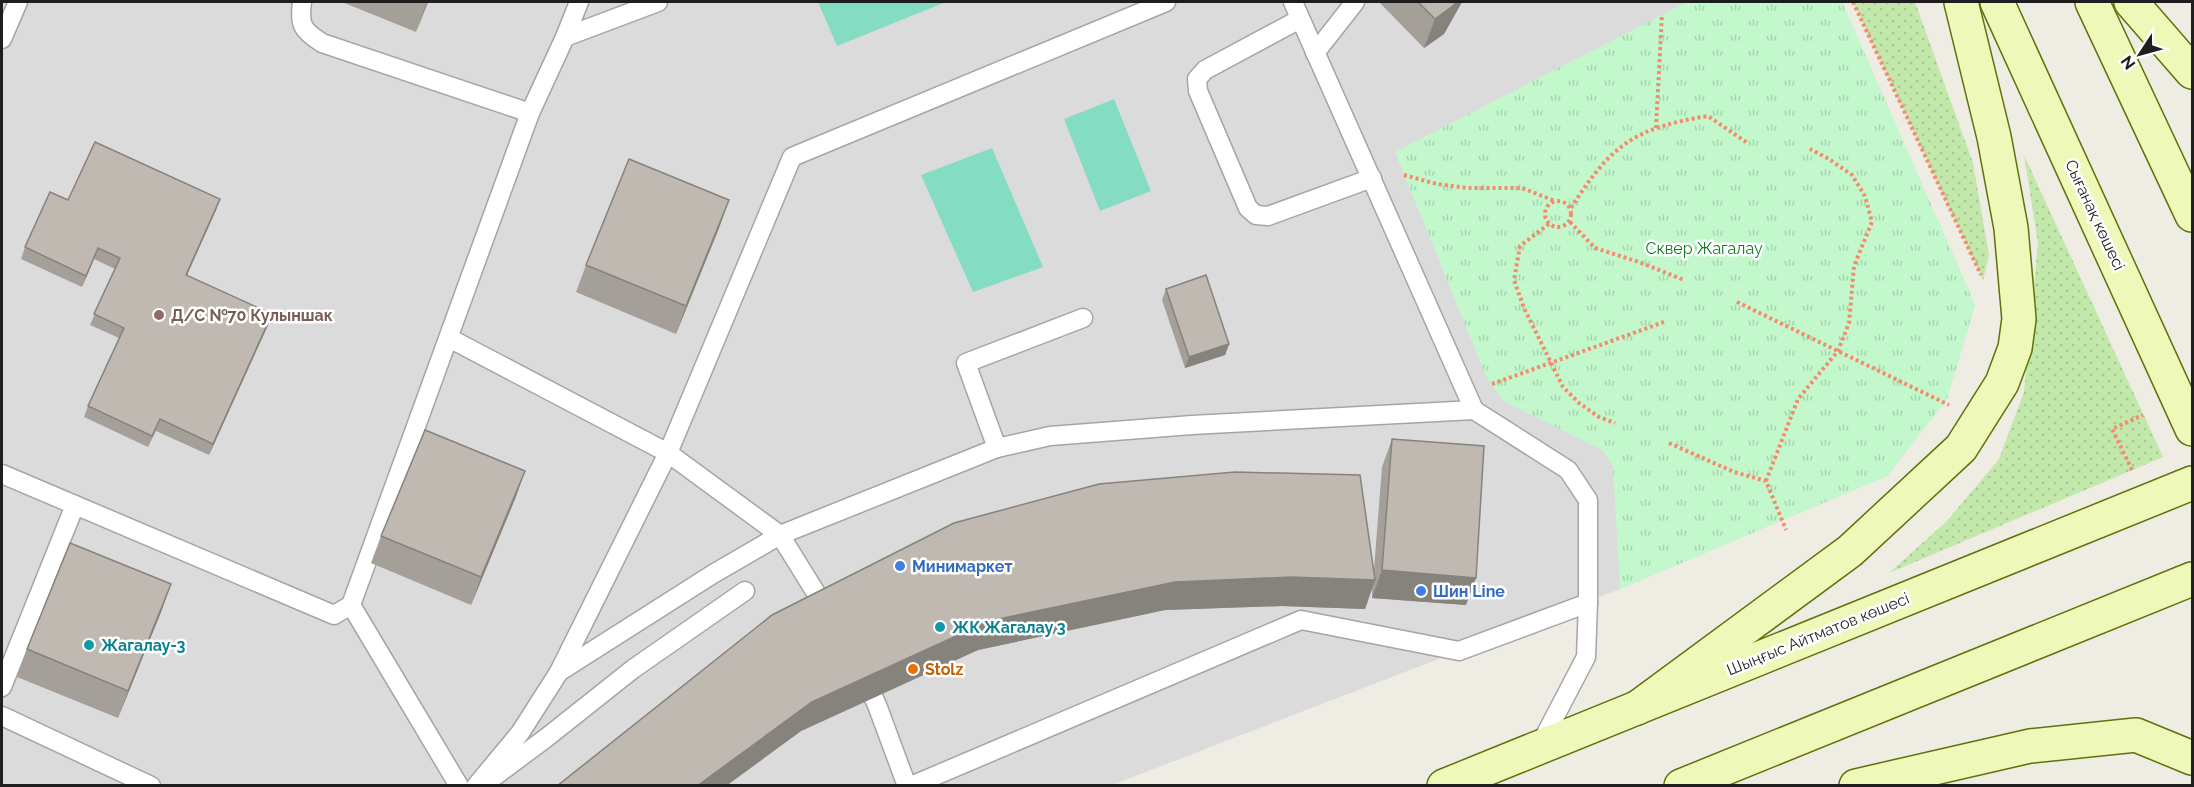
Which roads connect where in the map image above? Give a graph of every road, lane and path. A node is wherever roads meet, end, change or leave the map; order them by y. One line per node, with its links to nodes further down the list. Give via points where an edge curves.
1 (18, 2): 16 (lane)
2 (302, 2): 19 (lane, via 300,22 322,43)
3 (579, 2): 15 (lane)
4 (658, 2): 15 (lane)
5 (1166, 2): 46 (lane, via 792,157)
6 (1293, 2): 14 (lane)
7 (1355, 2): 17 (lane)
8 (1853, 2): 31 (path)
9 (1961, 2): 62 (main road, via 1994,137 2011,228 2019,319 2015,348 2002,383 1961,448 1850,551)
10 (1997, 2): 43 (main road, Сығанақ көшесі)
11 (2092, 2): 27 (main road)
12 (2131, 2): 18 (main road)
13 (1662, 14): 20 (path)
14 (1300, 19): 17 (lane); 24 (lane, via 1205,70 1197,79 1198,92 1248,208 1257,215 1268,216)
15 (566, 37): 19 (lane)
16 (2, 39)
17 (1315, 53): 24 (lane)
18 (2193, 72)
19 (530, 113): 35 (lane)
20 (1656, 128): 21 (path, via 1708,116); 26 (path, via 1635,136 1611,155 1591,176)
21 (1749, 144)
22 (1810, 149): 36 (path, via 1852,175 1865,196 1872,222 1854,267 1849,323)
23 (1404, 175): 25 (path, via 1468,188 1522,188)
24 (1372, 178): 40 (lane)
25 (1554, 201): 26 (path, via 1567,203); 29 (path, via 1545,210)
26 (1571, 208): 28 (path)
27 (2193, 216)
28 (1570, 222): 29 (path, via 1556,228); 30 (path, via 1595,248)
29 (1549, 224): 37 (path, via 1520,246 1514,280)
30 (1684, 280)
31 (1983, 280)
32 (1737, 302): 36 (path)
33 (1083, 318): 45 (lane, via 966,363)
34 (1664, 322): 37 (path)
35 (448, 338): 46 (lane); 57 (lane)
36 (1838, 351): 39 (path); 49 (path, via 1798,399)
37 (1552, 363): 38 (path); 42 (path, via 1563,387 1579,403)
38 (1492, 384)
39 (1954, 408)
40 (1474, 410): 45 (lane, via 1050,436); 56 (lane, via 1568,470 1588,500)
41 (2143, 415): 47 (path, via 2112,429)
42 (1615, 423)
43 (2193, 429)
44 (1669, 443): 49 (path, via 1734,472)
45 (997, 448): 53 (lane)
46 (668, 453): 53 (lane); 60 (lane)
47 (2132, 470)
48 (2, 474): 51 (lane)
49 (1766, 481): 52 (path)
50 (2193, 483): 62 (main road, Шыңғыс Айтматов көшесі)
51 (75, 505): 57 (lane, via 333,615); 61 (lane)
52 (1786, 530)
53 (780, 535): 58 (lane); 60 (lane)
54 (2193, 579): 72 (main road)
55 (745, 591): 69 (lane, via 633,669)
56 (1588, 603): 64 (lane, via 1586,657); 70 (lane, via 1459,651 1301,620)
57 (351, 605): 67 (lane)
58 (840, 631)
59 (857, 662): 70 (lane)
60 (559, 672): 68 (lane, via 520,733)
61 (2, 687)
62 (1637, 708): 64 (main road, Шыңғыс Айтматов көшесі)
63 (2, 716): 66 (lane)
64 (1539, 747): 71 (main road, Шыңғыс Айтматов көшесі)
65 (2193, 758): 73 (main road, via 2136,735 2030,746)
66 (151, 786)
67 (459, 786)
68 (476, 786)
69 (482, 786)
70 (909, 786)
71 (1444, 786)
72 (1680, 786)
73 (1856, 786)

